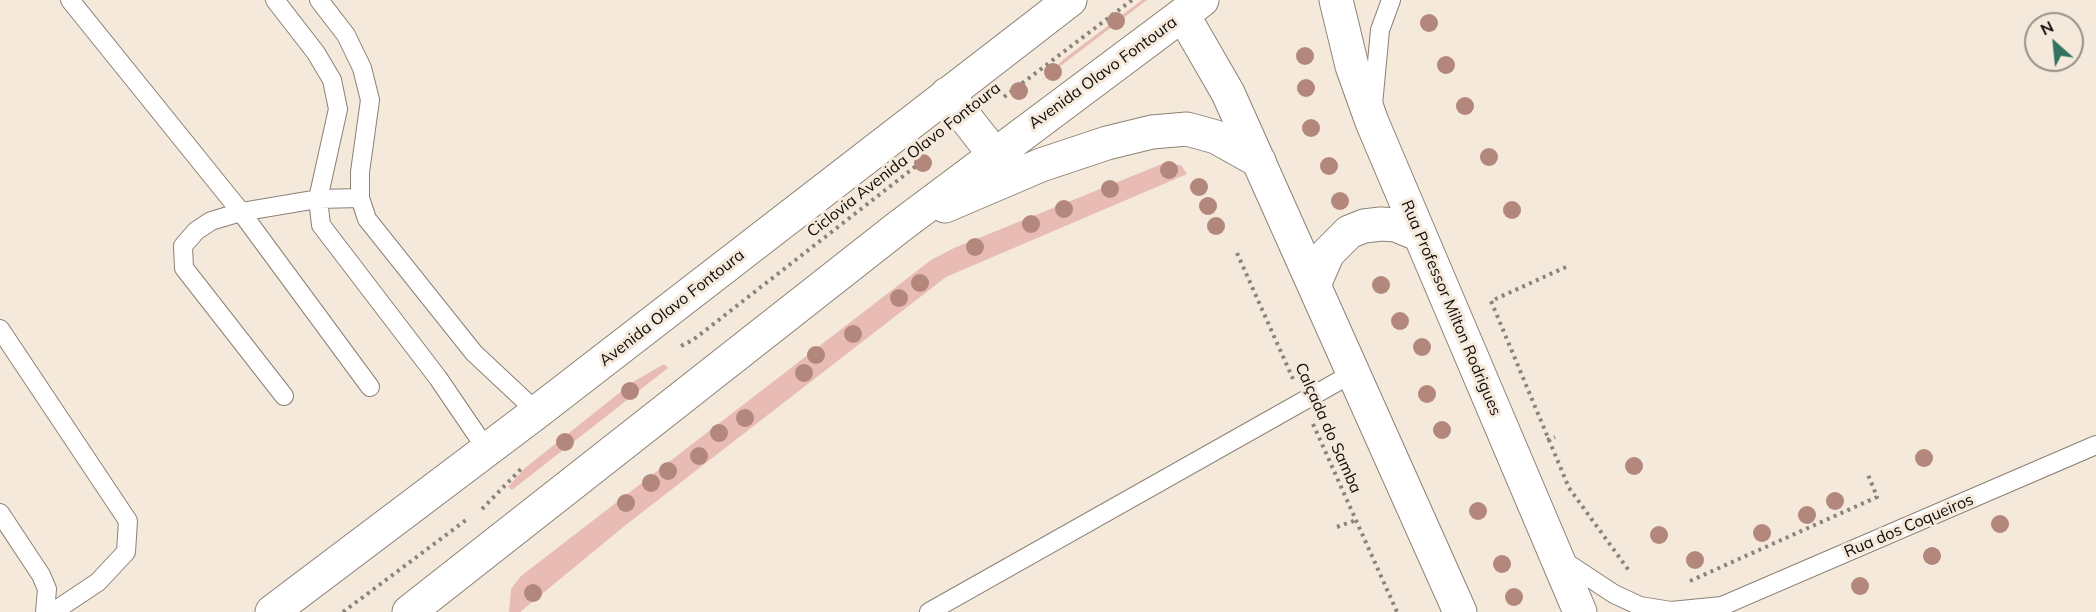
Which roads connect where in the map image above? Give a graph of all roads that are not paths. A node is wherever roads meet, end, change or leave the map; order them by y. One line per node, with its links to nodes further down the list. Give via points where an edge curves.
1 (70, 0): 14 (lane)
2 (275, 0): 13 (lane, via 332,80 338,109)
3 (319, 0): 12 (lane, via 350,44 362,68 370,100)
4 (1070, 0): 8 (main road, Avenida Olavo Fontoura)
5 (1336, 0): 9 (main road, Rua Professor Milton Rodrigues, via 1352,66)
6 (1391, 0): 9 (lane, via 1380,30)
7 (1193, 7): 10 (main road, Avenida Olavo Fontoura); 11 (main road)
8 (947, 94): 10 (main road); 22 (main road, Avenida Olavo Fontoura)
9 (1372, 122): 16 (main road, Rua Professor Milton Rodrigues)
10 (993, 154): 15 (main road, Avenida Olavo Fontoura)
11 (1259, 161): 15 (main road, via 1216,137 1187,129 1152,132 1041,165); 17 (main road)
12 (360, 198): 13 (lane); 22 (lane, via 367,219 474,353)
13 (318, 199): 14 (lane); 24 (lane, via 321,225 438,378)
14 (241, 212): 20 (lane); 21 (lane, via 211,221 196,231 183,246 184,268)
15 (900, 226): 31 (main road, Avenida Olavo Fontoura)
16 (1420, 235): 17 (main road, via 1382,224 1349,232 1328,253); 26 (main road, Rua Professor Milton Rodrigues)
17 (1314, 285): 19 (main road)
18 (0, 329): 29 (lane, via 128,521 126,552 98,582)
19 (1353, 373): 32 (lane); 33 (main road)
20 (370, 387)
21 (284, 396)
22 (537, 412): 24 (main road, Avenida Olavo Fontoura)
23 (2096, 445): 27 (lane, Rua dos Coqueiros)
24 (487, 450): 30 (main road, Avenida Olavo Fontoura)
25 (0, 513): 28 (lane, via 41,575 47,589)
26 (1556, 555): 27 (lane, Rua dos Coqueiros, via 1614,594 1640,606 1671,611); 34 (main road, Rua Professor Milton Rodrigues)
27 (1719, 609)
28 (45, 612)
29 (52, 612)
30 (272, 612)
31 (409, 612)
32 (929, 612)
33 (1460, 612)
34 (1580, 612)

